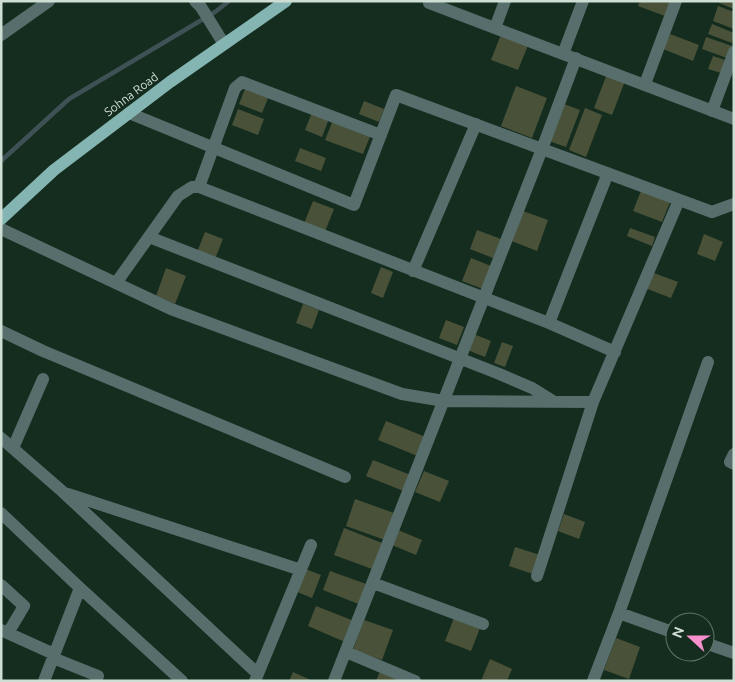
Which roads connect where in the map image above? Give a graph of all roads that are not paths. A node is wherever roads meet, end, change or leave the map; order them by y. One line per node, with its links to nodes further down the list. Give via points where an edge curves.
1 (49, 1): 9 (street)
2 (286, 1): 10 (main road, Sohna Road)
3 (430, 1): 8 (street)
4 (505, 1): 8 (street)
5 (583, 1): 12 (street)
6 (676, 1): 14 (street)
7 (198, 4): 10 (street)
8 (495, 28): 12 (street)
9 (3, 31)
10 (224, 44): 16 (main road, Sohna Road)
11 (734, 52): 15 (street)
12 (563, 54): 13 (street)
13 (576, 58): 14 (street); 21 (street)
14 (644, 84): 15 (street)
15 (712, 111): 17 (street)
16 (129, 113): 20 (street); 26 (main road, Sohna Road, via 54,170)
17 (734, 119)
18 (476, 124): 19 (street, via 396,95); 21 (street); 29 (street)
19 (381, 135): 20 (street, via 242,82 235,88); 20 (street, via 354,205)
20 (214, 148): 23 (street)
21 (542, 149): 22 (street); 31 (street)
22 (608, 173): 24 (street); 32 (street)
23 (199, 188): 28 (street, via 192,187 178,196); 29 (street)
24 (679, 200): 25 (street, via 712,212); 34 (street)
25 (734, 204)
26 (1, 219)
27 (1, 229): 30 (street)
28 (149, 237): 30 (street); 35 (street)
29 (413, 271): 31 (street)
30 (116, 283): 38 (street, via 171,309 402,394)
31 (484, 299): 32 (street); 35 (street)
32 (549, 323): 34 (street)
33 (1, 331): 45 (street)
34 (615, 352): 40 (street)
35 (460, 359): 38 (street); 39 (street, via 532,388)
36 (708, 362): 54 (street)
37 (43, 379): 42 (street)
38 (444, 401): 39 (street); 51 (street)
39 (555, 402): 40 (street)
40 (593, 402): 50 (street)
41 (1, 438): 42 (street)
42 (13, 448): 46 (street)
43 (734, 454): 44 (street, via 730,462)
44 (734, 464)
45 (345, 477)
46 (63, 492): 49 (street); 62 (street)
47 (1, 513): 53 (street)
48 (311, 545): 49 (street)
49 (301, 570): 62 (street)
50 (537, 576)
51 (372, 583): 55 (street); 59 (street)
52 (1, 585): 57 (street, via 24,606)
53 (80, 588): 61 (street); 65 (street)
54 (619, 613): 56 (street); 68 (street)
55 (483, 624)
56 (665, 629)
57 (4, 632): 61 (street)
58 (715, 646): 60 (street)
59 (346, 652): 66 (street); 67 (street)
60 (734, 653)
61 (53, 656): 63 (street); 64 (street, via 98,676)
62 (256, 677)
63 (44, 681)
64 (96, 681)
65 (182, 681)
66 (334, 681)
67 (415, 681)
68 (593, 681)

